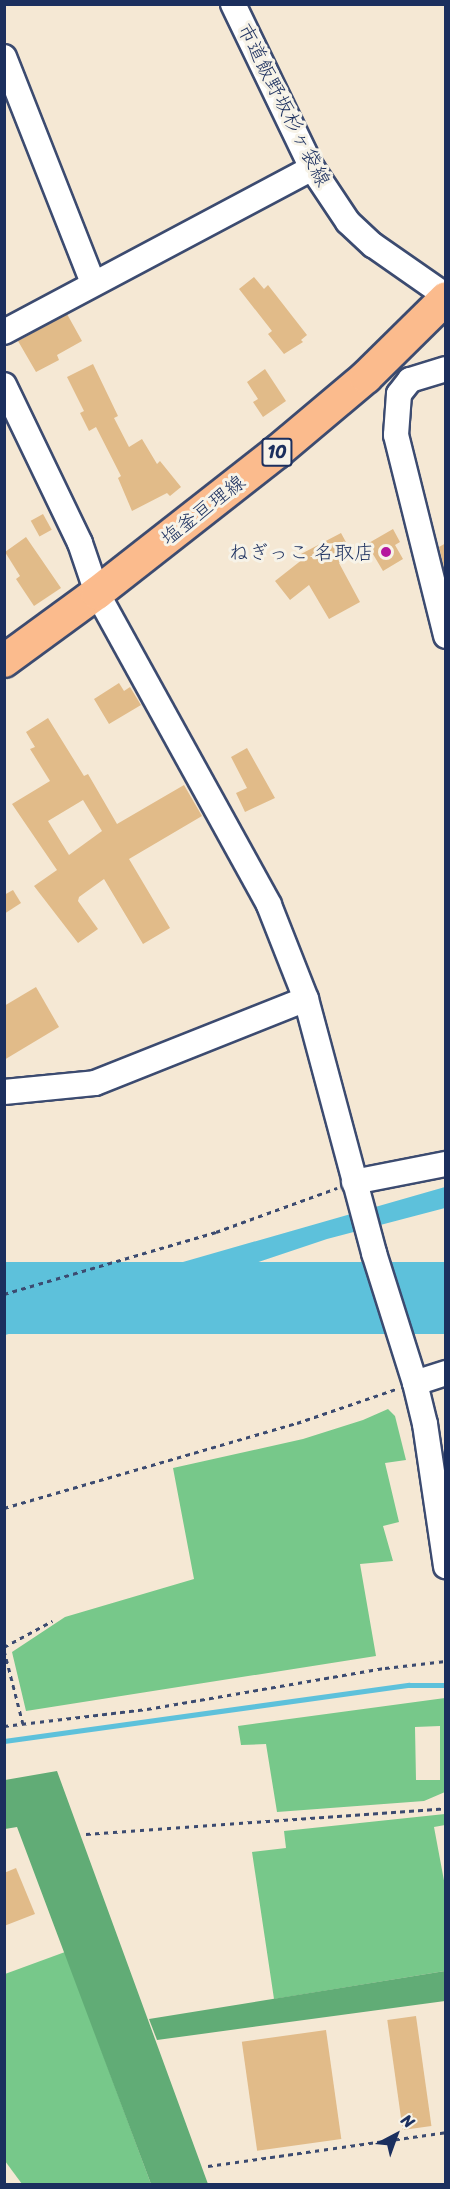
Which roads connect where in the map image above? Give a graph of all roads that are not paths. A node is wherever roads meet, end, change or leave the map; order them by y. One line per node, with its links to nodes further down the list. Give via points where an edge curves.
1 (233, 4): 3 (street, 市道飯野坂杉ヶ袋線)
2 (4, 57): 4 (street)
3 (312, 168): 4 (street); 5 (street, 市道飯野坂杉ヶ袋線, via 348,222 373,245)
4 (93, 283): 6 (street)
5 (446, 297): 9 (main road, 塩釜亘理線 / 10, via 357,385)
6 (4, 332)
7 (446, 369): 10 (street, via 410,380 399,394 396,435)
8 (4, 385): 9 (street, via 80,543)
9 (97, 593): 11 (main road, 塩釜亘理線 / 10); 12 (street, via 269,905)
10 (446, 636)
11 (4, 661)
12 (306, 999): 13 (street, via 95,1083); 15 (street)
13 (4, 1092)
14 (446, 1164): 15 (street)
15 (355, 1186): 16 (street)
16 (412, 1372): 17 (street); 18 (street, via 425,1424)
17 (446, 1373)
18 (446, 1566)

